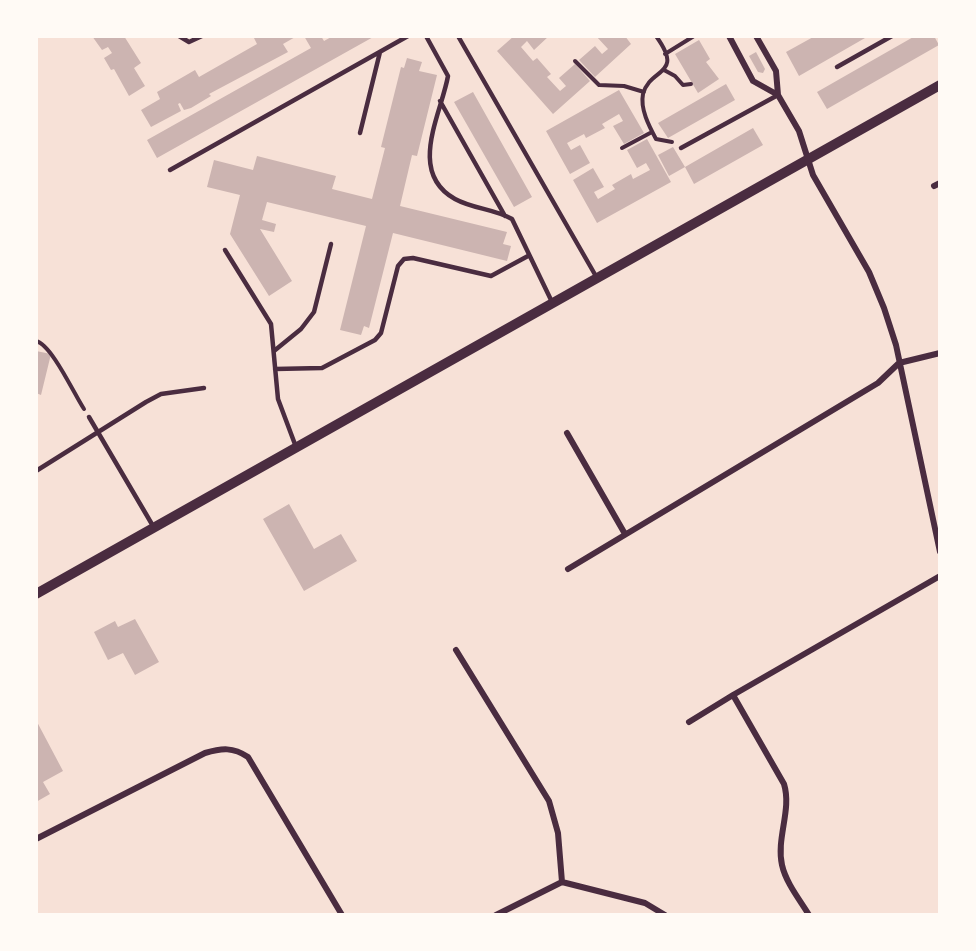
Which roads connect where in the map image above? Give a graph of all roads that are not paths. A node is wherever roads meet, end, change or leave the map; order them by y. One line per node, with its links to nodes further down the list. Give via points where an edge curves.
1 (179, 36): 2 (lane, via 189,42)
2 (202, 36)
3 (408, 36): 9 (lane)
4 (426, 36): 13 (lane, via 447,72)
5 (458, 36): 22 (lane)
6 (729, 36): 12 (street, via 753,81)
7 (756, 36): 12 (street, via 776,71)
8 (892, 36): 10 (lane)
9 (380, 52): 14 (lane); 17 (lane)
10 (837, 67)
11 (940, 85): 16 (street)
12 (778, 95): 15 (lane); 16 (street, via 799,131)
13 (440, 101): 18 (lane); 18 (lane, via 429,157 435,180 455,199)
14 (360, 133)
15 (681, 148)
16 (808, 159): 22 (street); 26 (street, via 813,175 878,290)
17 (170, 170)
18 (506, 216): 21 (lane, via 516,224)
19 (331, 244): 24 (lane, via 314,312 301,329)
20 (225, 250): 24 (lane, via 271,324)
21 (528, 256): 23 (lane); 27 (lane, via 491,276 404,259 398,266 381,333 375,340 322,368)
22 (597, 278): 23 (street)
23 (553, 303): 32 (street)
24 (274, 351): 27 (lane)
25 (940, 353): 26 (street)
26 (899, 363): 35 (street, via 878,383); 36 (street)
27 (275, 369): 32 (lane, via 278,399)
28 (204, 388): 30 (lane, via 161,394)
29 (89, 417): 30 (lane)
30 (97, 433): 33 (lane); 34 (lane)
31 (567, 433): 35 (street)
32 (296, 447): 34 (street)
33 (36, 471)
34 (154, 528): 39 (street)
35 (625, 534): 37 (street)
36 (940, 552)
37 (568, 569)
38 (940, 576): 41 (street)
39 (36, 594)
40 (456, 650): 44 (street, via 549,801 558,833)
41 (734, 695): 42 (street); 48 (street, via 784,784 787,799 782,865)
42 (689, 722)
43 (36, 838): 45 (street, via 205,753 220,748 235,750 248,757)
44 (562, 882): 46 (street); 47 (street, via 645,903)
45 (342, 915)
46 (496, 915)
47 (665, 915)
48 (809, 915)

